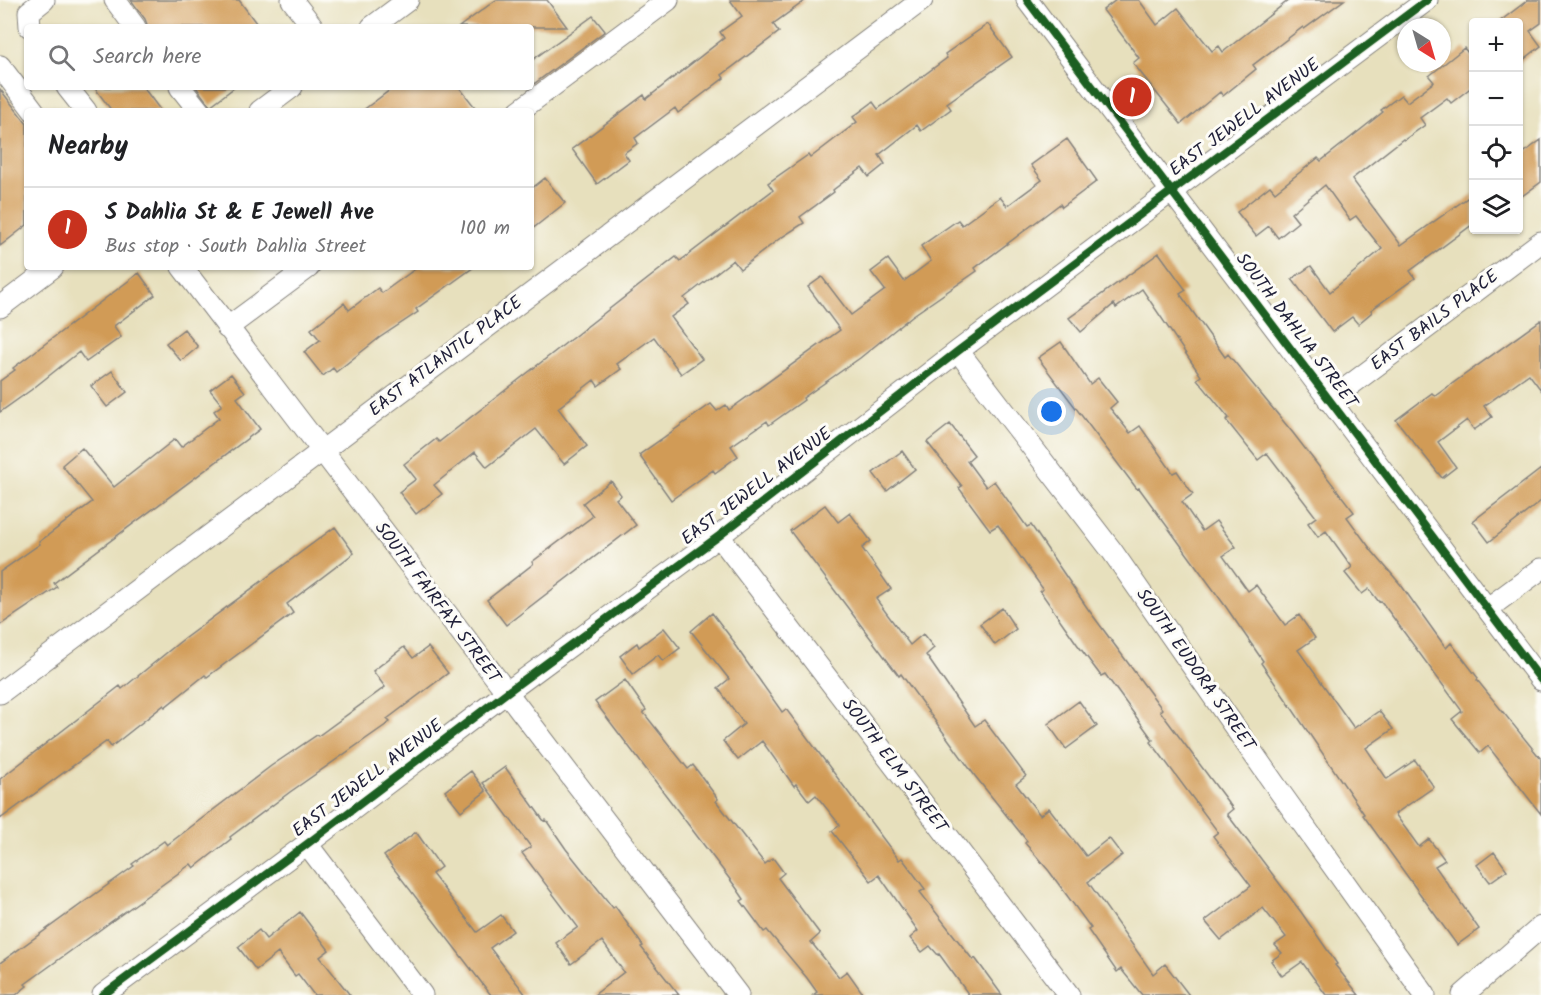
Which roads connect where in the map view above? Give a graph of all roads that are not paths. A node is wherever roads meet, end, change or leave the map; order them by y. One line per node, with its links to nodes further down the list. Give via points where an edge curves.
1 (44, 0): 9 (street, via 29,12)
2 (115, 0): 10 (street)
3 (408, 0): 12 (street)
4 (668, 0): 21 (street)
5 (922, 0): 31 (street, EAST ATLANTIC PLACE)
6 (1028, 0): 22 (street, SOUTH DAHLIA STREET)
7 (1427, 0): 22 (street, EAST JEWELL AVENUE)
8 (300, 3): 11 (street)
9 (30, 24)
10 (133, 24)
11 (311, 24)
12 (376, 24)
13 (0, 66): 17 (street)
14 (70, 90): 18 (street)
15 (182, 90): 19 (street)
16 (288, 90): 20 (street)
17 (32, 108)
18 (84, 108)
19 (197, 108)
20 (264, 108)
21 (523, 108)
22 (1172, 191): 29 (street, EAST JEWELL AVENUE); 30 (street, SOUTH DAHLIA STREET)
23 (1541, 242): 30 (street, EAST BAILS PLACE)
24 (49, 270): 27 (street)
25 (184, 270): 28 (street, SOUTH FAIRFAX STREET)
26 (305, 270): 28 (street)
27 (0, 307)
28 (227, 328): 31 (street, SOUTH FAIRFAX STREET)
29 (958, 351): 32 (street, EAST JEWELL AVENUE); 44 (street, SOUTH EUDORA STREET, via 1112,551)
30 (1329, 401): 34 (street, SOUTH DAHLIA STREET)
31 (321, 450): 36 (street, EAST ATLANTIC PLACE); 37 (street, SOUTH FAIRFAX STREET)
32 (719, 536): 37 (street, EAST JEWELL AVENUE); 43 (street, SOUTH ELM STREET)
33 (1541, 569): 34 (street)
34 (1487, 609): 35 (street, SOUTH DAHLIA STREET)
35 (1541, 680)
36 (0, 693)
37 (506, 693): 38 (street, EAST JEWELL AVENUE); 42 (street, SOUTH FAIRFAX STREET)
38 (307, 844): 40 (street, EAST JEWELL AVENUE); 41 (street)
39 (1541, 927): 45 (street)
40 (103, 995)
41 (422, 995)
42 (738, 995)
43 (1068, 995)
44 (1425, 995)
45 (1463, 995)

